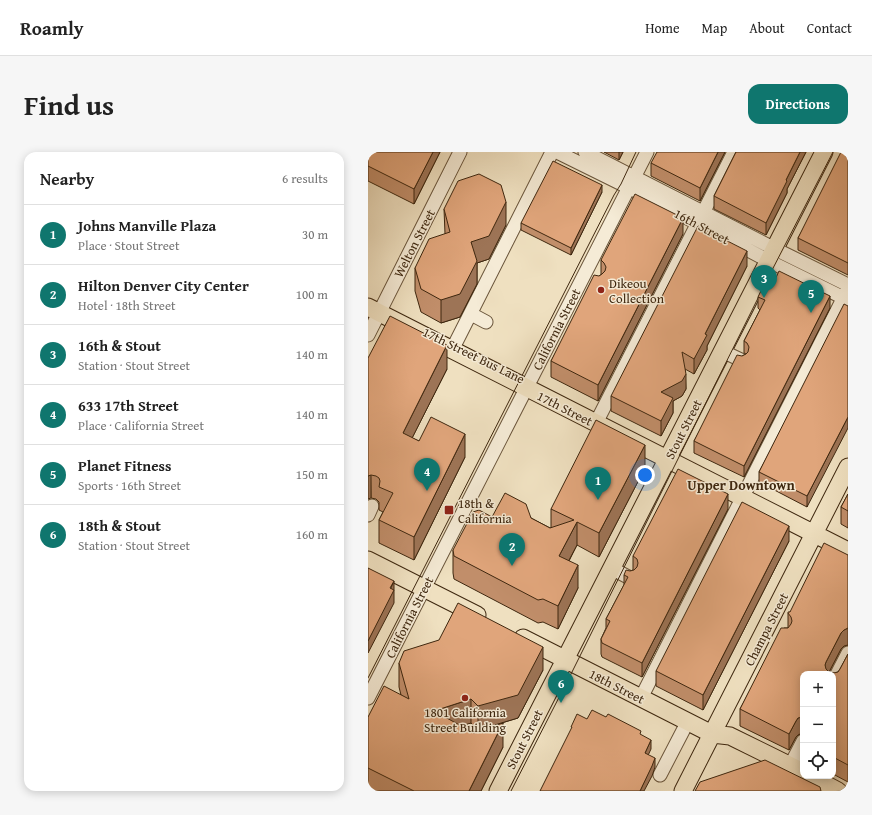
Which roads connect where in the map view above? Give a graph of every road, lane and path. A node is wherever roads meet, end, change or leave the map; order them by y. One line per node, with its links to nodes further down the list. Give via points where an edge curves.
1 (460, 152): 15 (street, Welton Street)
2 (552, 152): 16 (street)
3 (557, 152): 8 (street, 16th Street)
4 (585, 152): 8 (street, 16th Street)
5 (647, 152): 8 (street, California Street)
6 (734, 152): 9 (street)
7 (824, 152): 10 (main road, Stout Street)
8 (631, 183): 9 (street, 16th Street, via 642,194); 11 (street, California Street)
9 (700, 218): 10 (street, 16th Street); 23 (street)
10 (772, 255): 13 (street, 16th Street); 14 (street, 16th Street); 20 (main road, Stout Street)
11 (583, 277): 12 (street); 22 (street, California Street)
12 (596, 284)
13 (848, 285)
14 (846, 296): 26 (street)
15 (374, 308): 18 (street, Welton Street); 19 (main road, 17th Street)
16 (470, 314): 17 (street); 19 (street)
17 (486, 322)
18 (368, 335)
19 (454, 348): 22 (main road, 17th Street)
20 (722, 351): 21 (street); 24 (main road, Stout Street)
21 (741, 360)
22 (528, 385): 23 (main road, 17th Street); 33 (street, California Street)
23 (598, 420): 24 (main road, 17th Street)
24 (668, 456): 26 (main road, 17th Street); 26 (street, 17th Street, via 686,462); 31 (main road, Stout Street)
25 (848, 467): 27 (main road, Champa Street)
26 (744, 495): 27 (main road, 17th Street); 40 (street)
27 (816, 531): 28 (street, 17th Street); 29 (main road, 17th Street); 42 (main road, Champa Street, via 771,630)
28 (848, 543)
29 (848, 551)
30 (368, 561): 33 (main road)
31 (611, 568): 32 (street); 37 (main road, Stout Street)
32 (630, 578)
33 (423, 590): 34 (main road); 39 (street, California Street)
34 (489, 623)
35 (510, 634): 37 (main road, 18th Street)
36 (848, 652): 38 (street)
37 (563, 661): 40 (main road, 18th Street); 41 (street); 48 (main road, Stout Street)
38 (836, 676)
39 (368, 698)
40 (641, 698): 41 (main road, 18th Street)
41 (687, 723): 42 (main road, 18th Street); 45 (street)
42 (711, 736): 44 (main road, 18th Street, via 730,736); 47 (main road, Champa Street); 49 (street)
43 (803, 743): 44 (street)
44 (797, 769)
45 (660, 775)
46 (816, 779): 50 (main road)
47 (688, 788)
48 (498, 791)
49 (822, 791)
50 (838, 791)

